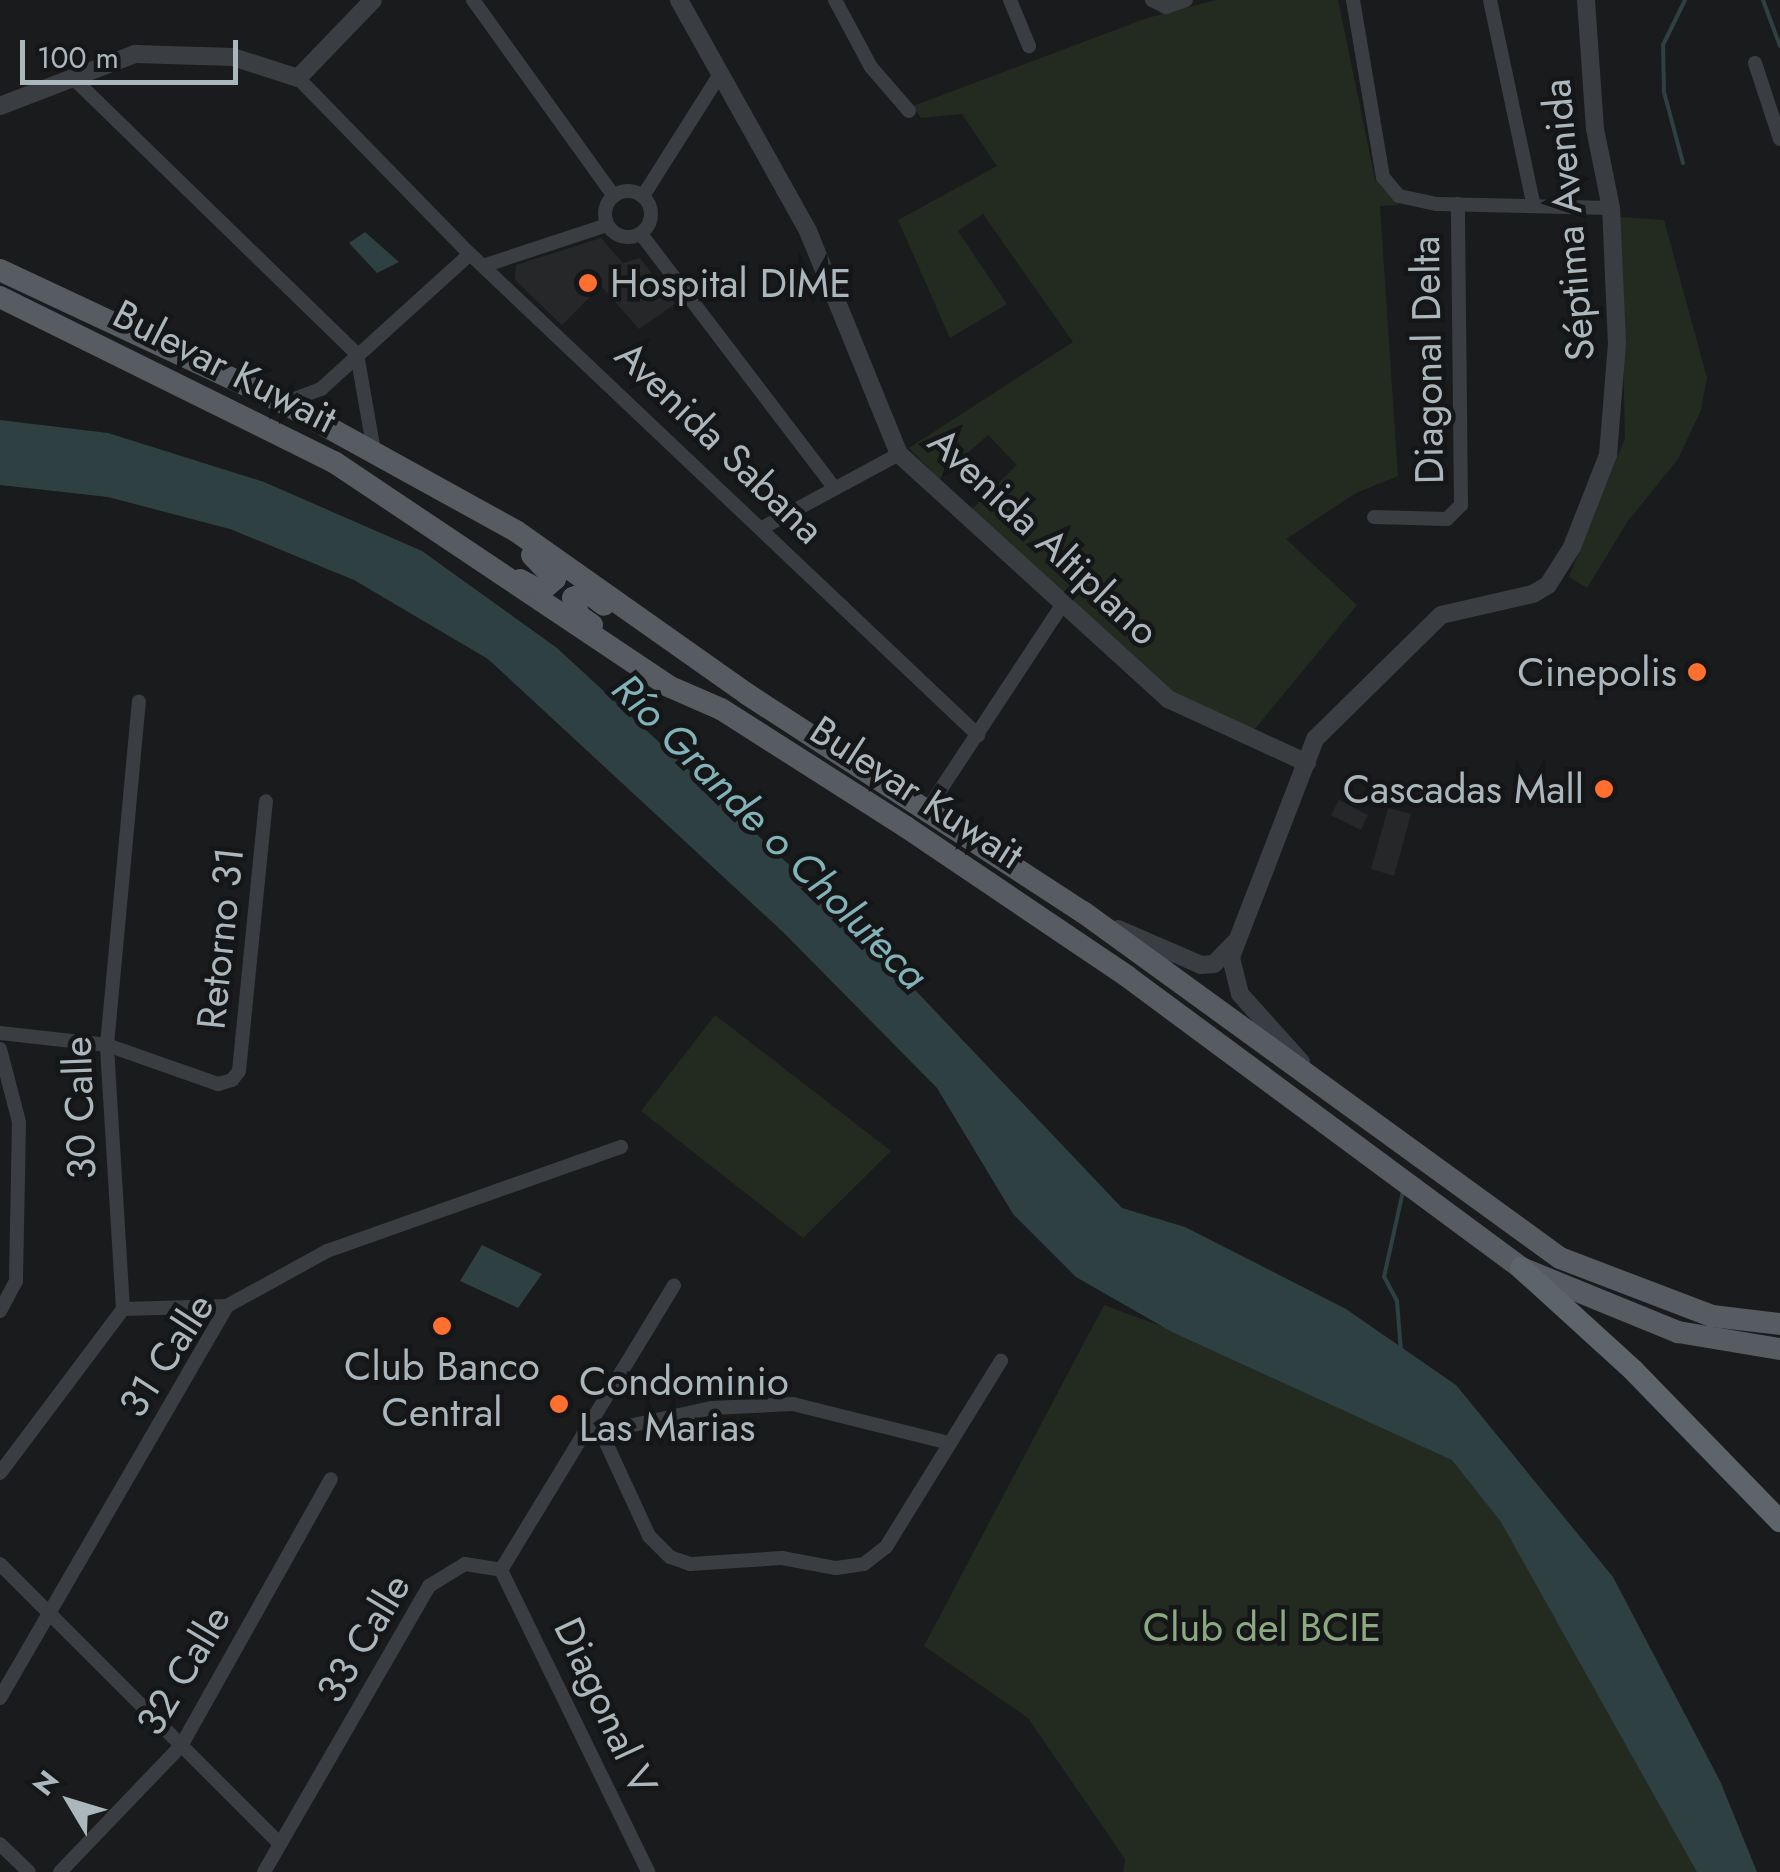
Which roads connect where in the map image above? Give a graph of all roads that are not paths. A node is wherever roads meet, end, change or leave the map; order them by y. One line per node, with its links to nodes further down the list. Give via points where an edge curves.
1 (373, 0): 15 (street)
2 (473, 0): 19 (street)
3 (679, 0): 13 (street, Avenida Altiplano)
4 (835, 0): 17 (street, via 871,68)
5 (1010, 0): 11 (street)
6 (1186, 0): 10 (street)
7 (1354, 0): 22 (street, Diagonal Delta, via 1383,177 1399,196)
8 (1490, 0): 21 (street)
9 (1586, 0): 23 (street, Séptima Avenida, via 1595,129)
10 (1159, 4)
11 (1028, 46)
12 (1755, 63): 18 (street)
13 (720, 74): 20 (street); 33 (street, Avenida Altiplano, via 808,230)
14 (72, 77): 15 (street, Avenida Sabana, via 158,53 233,58); 16 (street, Avenida Sabana); 30 (street)
15 (298, 78): 26 (street, Avenida Sabana)
16 (0, 106)
17 (909, 111)
18 (1780, 139)
19 (614, 196): 20 (street); 24 (street)
20 (643, 196): 25 (street, via 651,220)
21 (1533, 202): 22 (street); 23 (street)
22 (1458, 204): 37 (street, Diagonal Delta, via 1462,505 1447,519)
23 (1611, 208): 44 (street, Séptima Avenida, via 1613,436 1572,547 1548,585 1533,594 1456,610 1426,626 1322,728)
24 (607, 225): 25 (street, via 626,238); 27 (street)
25 (641, 234): 34 (street)
26 (470, 254): 27 (street, Avenida Sabana); 30 (street)
27 (484, 266): 38 (street, Avenida Sabana)
28 (7, 272): 31 (main road, Bulevar Kuwait)
29 (0, 297): 36 (main road, Bulevar Kuwait, via 260,421)
30 (357, 354): 31 (street, via 320,389); 32 (street)
31 (284, 403): 32 (main road, Bulevar Kuwait)
32 (374, 451): 35 (main road, Bulevar Kuwait)
33 (900, 454): 34 (street); 39 (street, Avenida Altiplano)
34 (834, 487): 38 (street)
35 (445, 495): 36 (main road, via 552,569 549,588 532,588); 40 (main road, Bulevar Kuwait, via 558,558)
36 (399, 504): 42 (main road, Bulevar Kuwait, via 668,686)
37 (1374, 517)
38 (762, 528): 43 (street, Avenida Sabana)
39 (1062, 605): 43 (street); 44 (street, Avenida Altiplano, via 1168,698)
40 (748, 694): 42 (main road, via 587,592 573,598 579,616); 46 (main road, Bulevar Kuwait)
41 (139, 701): 50 (street, 30 Calle)
42 (720, 709): 54 (main road, Bulevar Kuwait, via 1128,978)
43 (978, 735): 46 (street)
44 (1307, 763): 48 (street)
45 (266, 801): 50 (street, Retorno 31, via 239,1071 218,1084)
46 (927, 810): 47 (main road, Bulevar Kuwait)
47 (1083, 912): 48 (street, via 1201,965 1214,964); 52 (main road, Bulevar Kuwait)
48 (1235, 941): 52 (street, via 1232,972 1240,994)
49 (0, 1032): 50 (street)
50 (107, 1045): 59 (street, 30 Calle)
51 (0, 1049): 56 (street, via 19,1122)
52 (1318, 1081): 61 (main road, Bulevar Kuwait, via 1560,1258 1712,1316)
53 (621, 1147): 58 (street, 31 Calle, via 327,1251)
54 (1520, 1268): 62 (main road, Bulevar Kuwait, via 1678,1332); 68 (highway, via 1633,1370)
55 (0, 1273): 56 (street)
56 (16, 1281): 60 (street)
57 (674, 1286): 64 (street)
58 (227, 1306): 59 (street); 71 (street, 31 Calle)
59 (123, 1309): 66 (street)
60 (0, 1310)
61 (1780, 1324)
62 (1780, 1349)
63 (1000, 1361): 65 (street)
64 (598, 1426): 65 (street, via 712,1408 793,1404); 65 (street, via 649,1536 670,1557 690,1564 743,1556 836,1568 864,1564 886,1548); 70 (street)
65 (950, 1444)
66 (0, 1474)
67 (331, 1479): 73 (street, 32 Calle)
68 (1780, 1521)
69 (0, 1564): 71 (street)
70 (501, 1570): 75 (street, 33 Calle, via 465,1564 430,1586); 79 (street, Diagonal V)
71 (50, 1610): 72 (street, 31 Calle); 73 (street)
72 (0, 1698)
73 (182, 1746): 75 (street); 77 (street, 32 Calle)
74 (0, 1844): 76 (street)
75 (280, 1844): 78 (street, 33 Calle)
76 (29, 1872)
77 (60, 1872)
78 (264, 1872)
79 (648, 1872)

